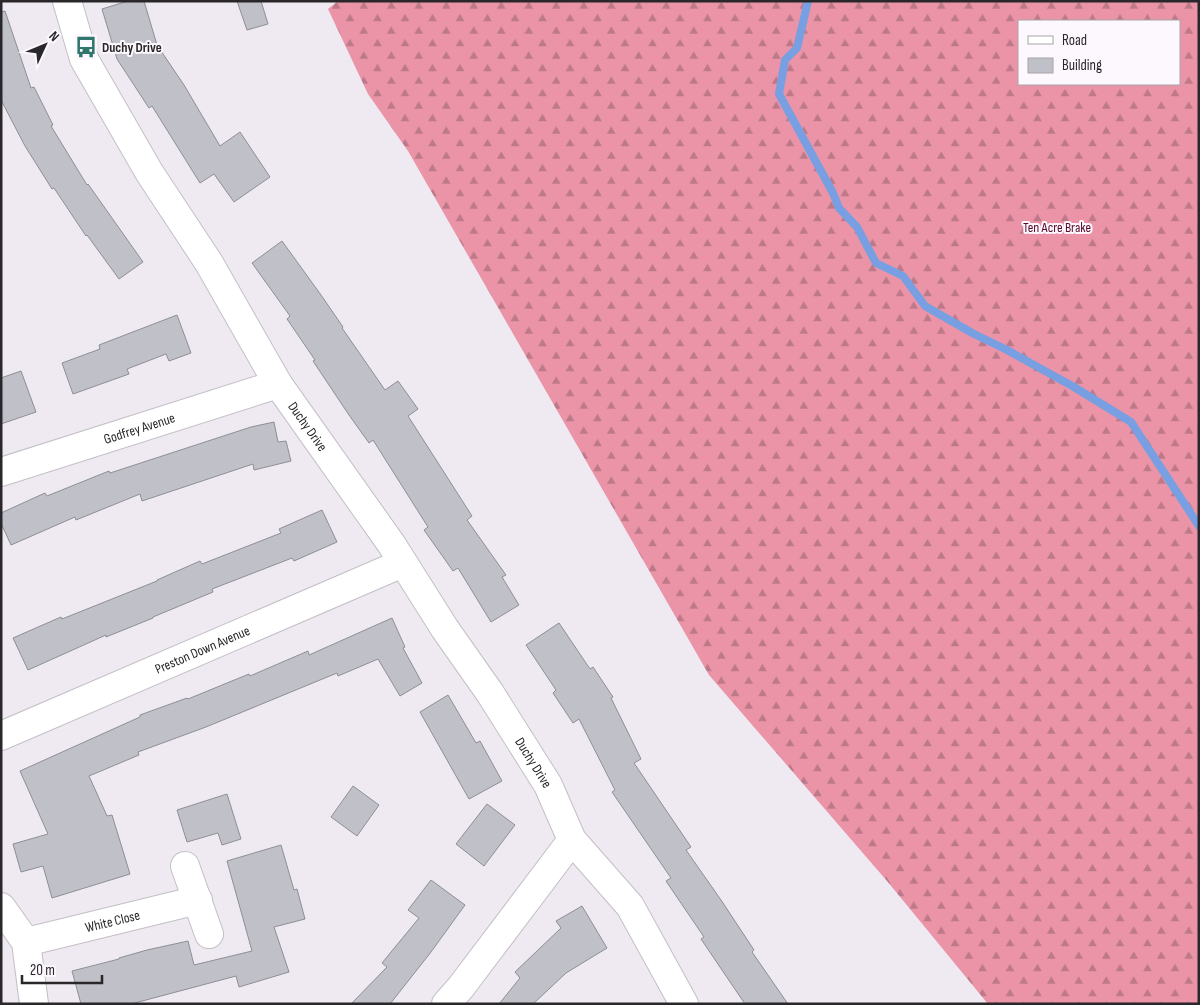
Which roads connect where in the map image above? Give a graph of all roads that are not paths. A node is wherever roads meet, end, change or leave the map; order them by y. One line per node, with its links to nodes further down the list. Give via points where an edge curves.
1 (68, 1): 2 (street, Duchy Drive, via 84,59 149,172 209,263)
2 (278, 384): 3 (street, Godfrey Avenue); 4 (street, Duchy Drive)
3 (1, 472)
4 (403, 563): 5 (street, Preston Down Avenue); 6 (street, Duchy Drive, via 548,785)
5 (1, 736)
6 (572, 840): 13 (street); 14 (street, Duchy Drive, via 630,906)
7 (185, 866): 8 (street)
8 (198, 900): 10 (street); 11 (street, White Close)
9 (1, 907): 11 (street)
10 (209, 934)
11 (26, 942): 12 (street)
12 (34, 1004)
13 (446, 1004)
14 (684, 1004)

